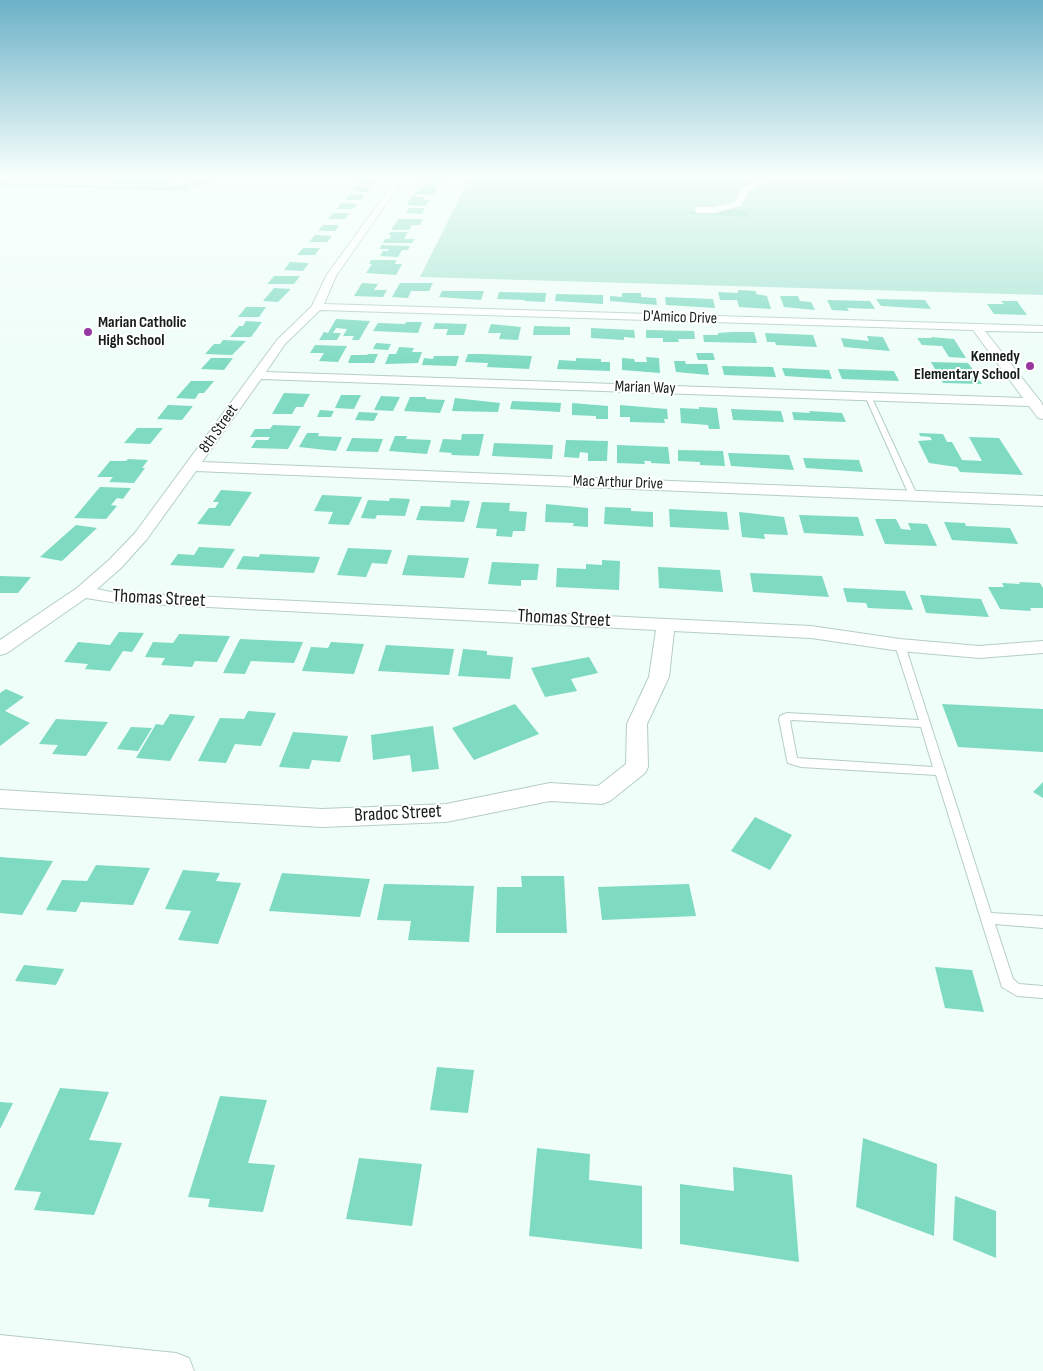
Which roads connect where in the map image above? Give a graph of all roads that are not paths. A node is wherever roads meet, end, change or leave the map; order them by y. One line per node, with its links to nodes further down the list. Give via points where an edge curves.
1 (358, 239): 2 (street, 8th Street, via 331,276)
2 (317, 306): 3 (street, D'Amico Drive); 5 (street, 8th Street, via 288,334)
3 (976, 327): 4 (street, D'Amico Drive); 7 (street)
4 (1043, 329)
5 (257, 375): 6 (street, Marian Way); 9 (street, 8th Street)
6 (868, 396): 7 (street, Marian Way); 10 (lane)
7 (1034, 402): 8 (street)
8 (1043, 415)
9 (193, 466): 10 (street, Mac Arthur Drive); 12 (street, 8th Street, via 141,536)
10 (913, 495): 11 (street, Mac Arthur Drive)
11 (1043, 501)
12 (84, 592): 13 (street, Thomas Street, via 111,597); 16 (street, 8th Street)
13 (666, 624): 14 (street, Thomas Street, via 811,632); 19 (street, Bradoc Street, via 659,677 637,724 637,767 602,795 550,792 446,813 322,818)
14 (900, 645): 15 (street, Thomas Street, via 979,652); 17 (lane)
15 (1043, 646)
16 (0, 649)
17 (925, 724): 18 (lane); 18 (lane, via 791,716 784,719 792,760)
18 (940, 771): 20 (lane)
19 (0, 798)
20 (986, 918): 21 (lane); 22 (lane, via 1008,982 1017,990)
21 (1043, 922)
22 (1043, 992)
23 (0, 1353): 24 (street)
24 (47, 1364): 25 (street)
25 (176, 1371)

